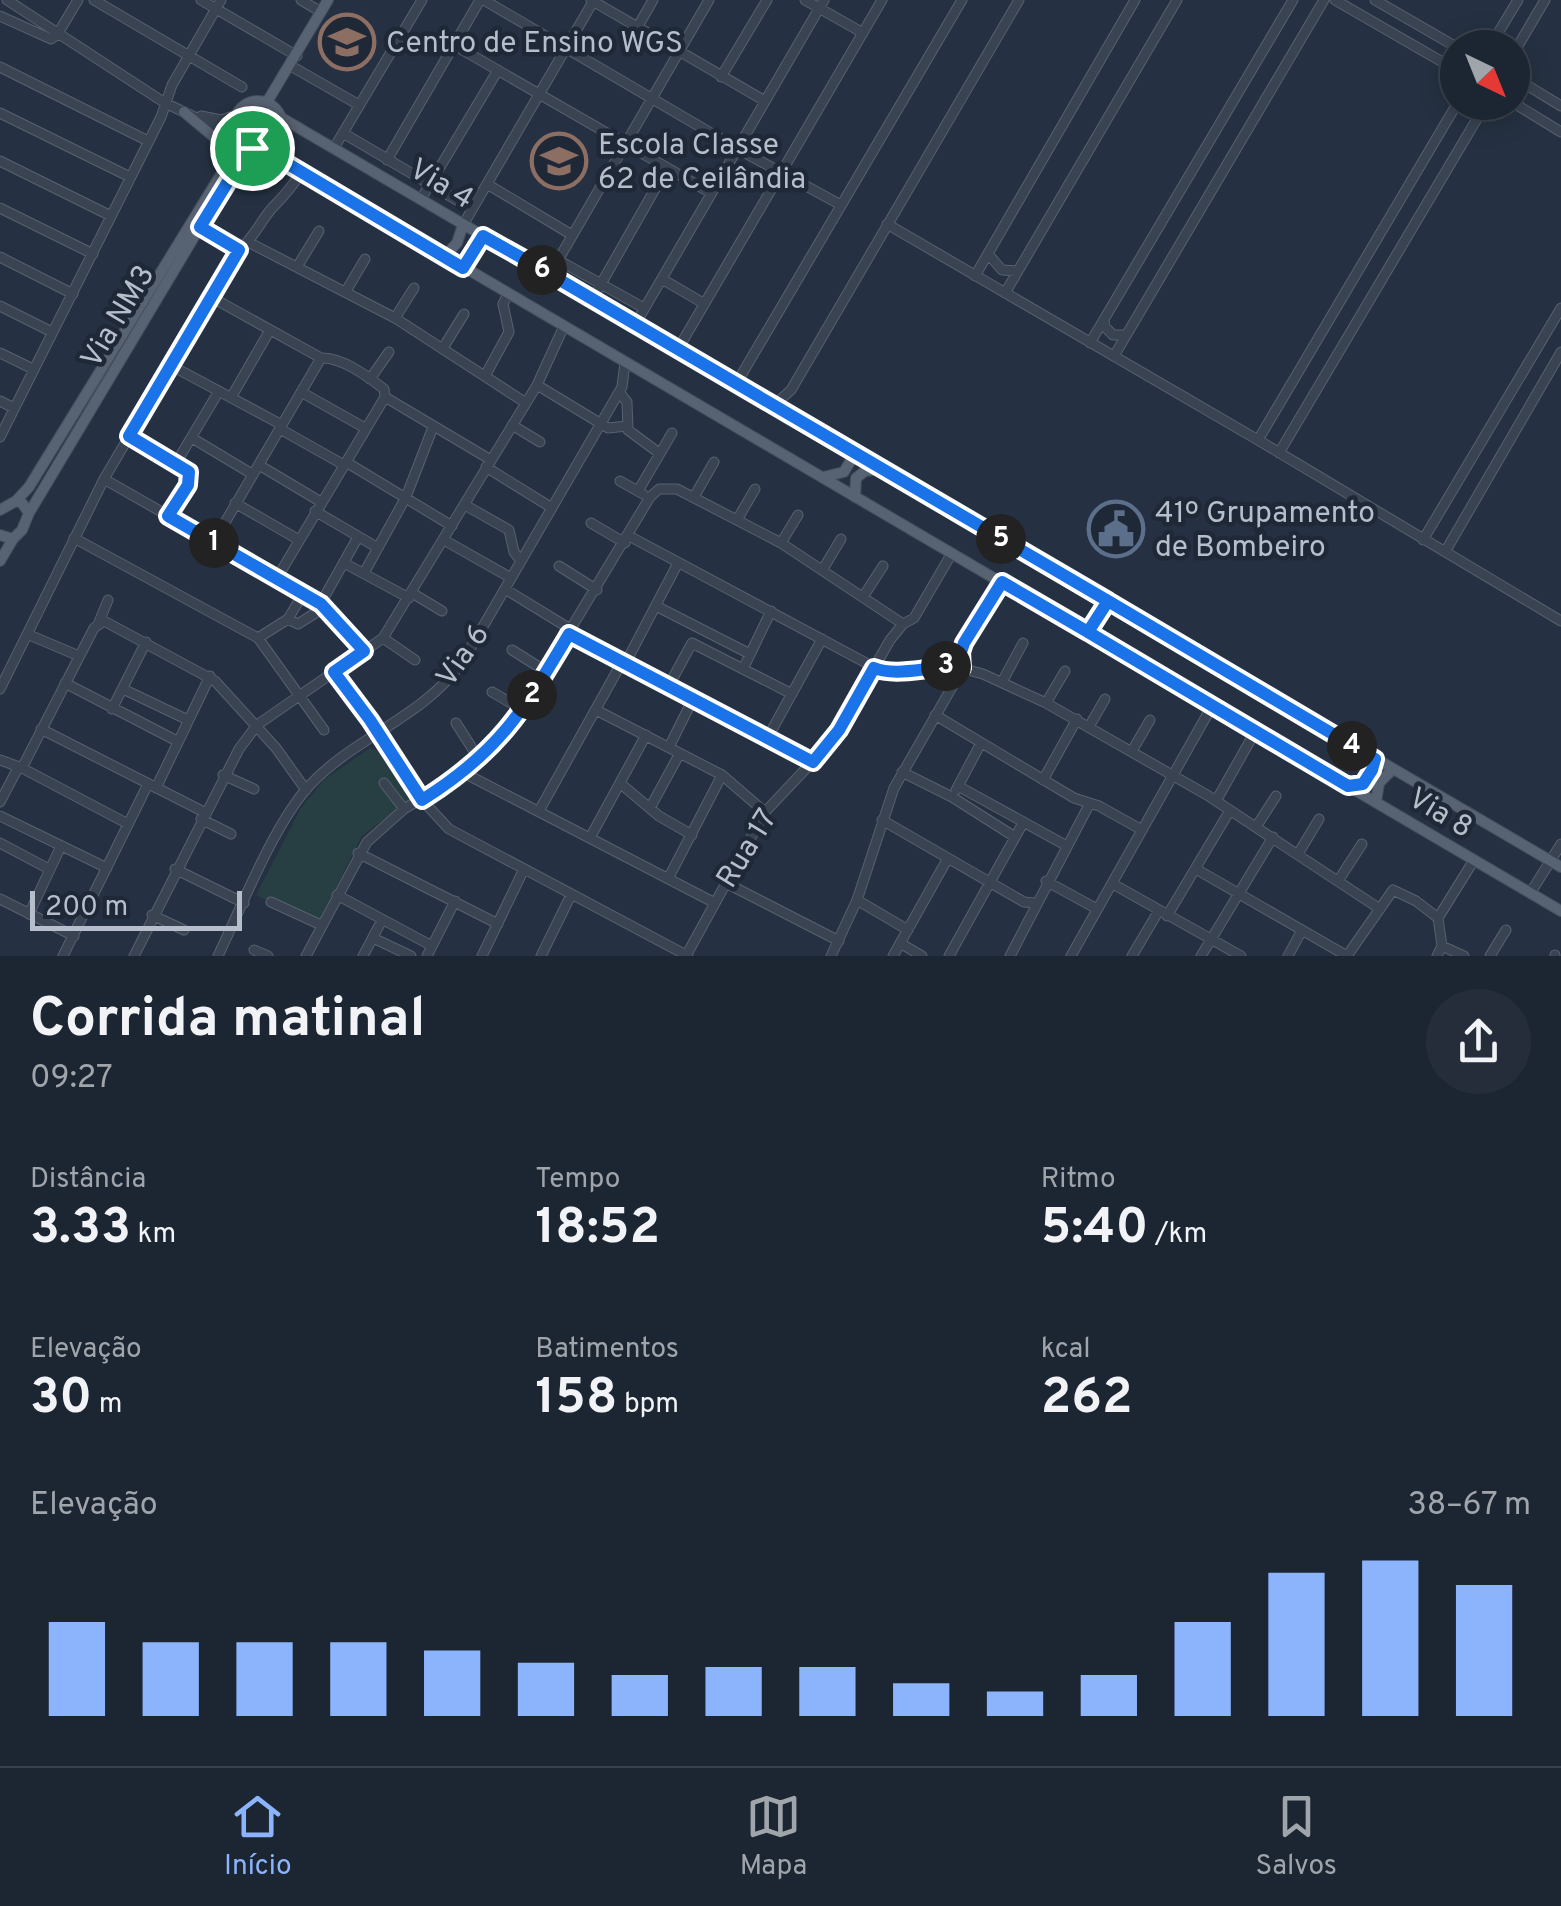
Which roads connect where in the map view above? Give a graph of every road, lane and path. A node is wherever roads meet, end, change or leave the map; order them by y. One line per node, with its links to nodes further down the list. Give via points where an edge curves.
1 (78, 0): 33 (street)
2 (94, 0): 38 (street)
3 (200, 0): 25 (street)
4 (301, 0): 27 (street)
5 (328, 0): 27 (main road)
6 (422, 0): 50 (street)
7 (482, 0): 35 (street); 36 (street)
8 (593, 0): 29 (street); 36 (street)
9 (653, 0): 29 (street)
10 (709, 0): 37 (street)
11 (767, 0): 43 (street)
12 (805, 0): 26 (street)
13 (882, 0): 32 (street)
14 (962, 0): 78 (street)
15 (1019, 0): 82 (street)
16 (1135, 0): 91 (street)
17 (1178, 0): 98 (street)
18 (1292, 0): 116 (street)
19 (1324, 0): 121 (street)
20 (1335, 0): 39 (street)
21 (1375, 0): 34 (street)
22 (1518, 0): 30 (street)
23 (1545, 0): 31 (street)
24 (13, 2): 33 (street)
25 (218, 4): 38 (street); 40 (street)
26 (822, 4): 32 (street); 48 (street)
27 (321, 12): 40 (main road)
28 (0, 16): 33 (street, via 47,39)
29 (637, 28): 37 (street)
30 (1500, 30)
31 (1527, 30)
32 (863, 33): 71 (street)
33 (58, 34): 49 (street)
34 (1440, 38)
35 (454, 45): 42 (street); 68 (street)
36 (567, 48): 46 (street); 47 (street)
37 (679, 53): 43 (street); 47 (street)
38 (189, 55): 44 (street); 49 (street)
39 (1440, 61)
40 (290, 66): 50 (street); 52 (main road)
41 (0, 67): 62 (street)
42 (498, 70): 46 (street); 75 (street)
43 (721, 77): 48 (street)
44 (242, 87)
45 (1530, 87): 51 (street)
46 (540, 94): 63 (street); 74 (street)
47 (652, 98): 63 (street); 66 (street)
48 (765, 101): 66 (street)
49 (164, 103): 53 (street); 62 (street)
50 (359, 105): 60 (street)
51 (1561, 106)
52 (274, 109): 56 (main road, via 252,101); 64 (main road, via 278,137); 65 (main road, Via 4)
53 (184, 112): 56 (street, via 221,120); 61 (street); 67 (main road)
54 (1530, 113): 59 (street)
55 (0, 114): 73 (street)
56 (236, 115): 61 (main road)
57 (1447, 120): 159 (street)
58 (1476, 120): 163 (street)
59 (1561, 132)
60 (343, 134): 65 (street); 68 (street)
61 (237, 137): 64 (main road); 67 (main road, Via NM3)
62 (148, 141): 73 (street)
63 (625, 144): 70 (street); 86 (street)
64 (257, 148): 72 (main road, Via 8); 84 (main road, Via NM3, via 240,162)
65 (334, 148): 77 (main road, Via 4)
66 (738, 149): 71 (street); 76 (street)
67 (232, 153): 181 (main road, Via NM3, via 29,487)
68 (386, 160): 75 (street)
69 (0, 161): 81 (street)
70 (667, 168): 76 (street); 102 (street)
71 (779, 172): 78 (street); 110 (street)
72 (301, 173): 88 (street); 92 (main road, Via 8)
73 (130, 177): 81 (street)
74 (487, 184): 80 (street); 86 (street)
75 (430, 185): 77 (street); 80 (street)
76 (710, 194): 101 (street)
77 (421, 200): 83 (main road, Via 4)
78 (841, 205): 136 (street)
79 (0, 208): 90 (street)
80 (472, 209): 83 (street)
81 (111, 216): 90 (street)
82 (887, 224): 100 (street); 139 (street)
83 (464, 225): 87 (main road, Via 4); 92 (main road)
84 (200, 227): 89 (street); 186 (main road, Via NM3)
85 (319, 230): 96 (street)
86 (572, 235): 95 (street)
87 (483, 236): 97 (main road); 99 (main road, Via 4)
88 (250, 244): 89 (street); 96 (street)
89 (239, 250): 108 (street)
90 (93, 254): 106 (street)
91 (988, 254): 98 (street, via 1002,270); 100 (street)
92 (445, 256): 97 (main road, Via 8)
93 (0, 257): 106 (street)
94 (365, 259): 104 (street)
95 (558, 260): 99 (street); 102 (street)
96 (297, 267): 104 (street)
97 (463, 268): 107 (main road, Via 8)
98 (1018, 271): 105 (street)
99 (550, 274): 109 (main road, Via 4)
100 (975, 276): 105 (street)
101 (662, 279): 110 (street); 112 (street)
102 (602, 282): 109 (street); 112 (street)
103 (414, 288): 114 (street)
104 (346, 291): 114 (street)
105 (1005, 293): 122 (street)
106 (73, 294): 120 (street)
107 (508, 294): 118 (main road, Via 8); 134 (street, via 503,304 509,332)
108 (211, 296): 119 (street); 131 (street)
109 (594, 298): 117 (main road, Via 4)
110 (703, 304): 124 (street)
111 (0, 306): 120 (street)
112 (644, 308): 117 (street)
113 (1561, 308): 200 (street)
114 (395, 318): 123 (street)
115 (462, 318): 123 (street)
116 (1104, 320): 121 (street, via 1114,336); 122 (street)
117 (636, 323): 124 (main road, Via 4)
118 (564, 326): 130 (main road, Via 8); 137 (street)
119 (270, 330): 129 (street); 142 (street)
120 (52, 332): 132 (street)
121 (1128, 334): 128 (street)
122 (1090, 343): 128 (street)
123 (443, 348): 134 (street)
124 (678, 350): 136 (main road, Via 4)
125 (389, 352): 135 (street)
126 (1561, 352): 204 (street)
127 (0, 353): 132 (street)
128 (1114, 356): 159 (street)
129 (320, 358): 135 (street, via 333,358); 141 (street)
130 (625, 362): 133 (main road, Via 8); 138 (street, Via 6)
131 (170, 364): 140 (street); 156 (street)
132 (33, 370): 147 (street)
133 (642, 372): 138 (street); 171 (main road, Via 8)
134 (485, 376): 145 (street)
135 (370, 380): 143 (street, via 384,388)
136 (736, 384): 146 (main road, Via 4)
137 (537, 385): 145 (street); 149 (street)
138 (621, 389): 149 (street, Via 6); 152 (street)
139 (791, 390): 146 (street); 148 (street)
140 (219, 391): 142 (street); 158 (street)
141 (301, 392): 153 (street); 154 (street)
142 (232, 396): 153 (street)
143 (385, 397): 151 (street); 154 (street)
144 (0, 401): 147 (street)
145 (526, 403): 150 (street)
146 (772, 406): 148 (main road, Via 4)
147 (14, 408): 157 (street)
148 (788, 414): 161 (main road, Via 4)
149 (600, 424): 152 (street); 185 (street, Via 6)
150 (512, 425): 160 (street); 167 (street)
151 (432, 426): 167 (street); 177 (street)
152 (627, 426): 162 (street)
153 (281, 427): 166 (street); 168 (street)
154 (365, 428): 166 (street)
155 (672, 433): 162 (street)
156 (129, 436): 165 (street); 172 (street)
157 (0, 437)
158 (192, 438): 165 (street); 168 (street)
159 (1258, 440): 163 (street)
160 (540, 442)
161 (850, 452): 169 (main road, Via 4); 171 (main road, via 844,472)
162 (659, 453): 170 (street)
163 (1279, 453): 200 (street)
164 (714, 462): 180 (street)
165 (176, 463): 188 (street, via 190,479)
166 (345, 464): 177 (street); 184 (street)
167 (488, 464): 183 (street); 185 (street)
168 (255, 469): 182 (street); 184 (street)
169 (880, 469): 179 (main road, via 860,474); 223 (main road, Via 4)
170 (650, 470): 174 (street); 176 (street)
171 (822, 477): 179 (main road, Via 8)
172 (104, 479): 188 (street); 194 (street)
173 (620, 481): 176 (street)
174 (664, 488): 178 (street); 180 (street)
175 (755, 489): 189 (street)
176 (638, 491): 178 (street)
177 (406, 497): 191 (street); 203 (street)
178 (650, 497): 196 (street)
179 (855, 497): 205 (main road, Via 8)
180 (694, 498): 189 (street)
181 (6, 503): 186 (main road, via 22,503)
182 (236, 503): 197 (street); 201 (street)
183 (465, 505): 191 (street); 207 (street, via 508,530)
184 (318, 507): 193 (street); 197 (street)
185 (552, 508): 207 (street, Via 6)
186 (28, 513): 195 (main road, Via NM3)
187 (798, 514): 202 (street)
188 (168, 516): 201 (street)
189 (737, 520): 202 (street)
190 (591, 524): 196 (street)
191 (452, 526): 198 (street)
192 (0, 535): 195 (main road)
193 (358, 537): 203 (street); 209 (street)
194 (74, 538): 235 (street); 236 (street)
195 (13, 539): 206 (main road)
196 (627, 539): 208 (street); 218 (street)
197 (299, 540): 214 (street)
198 (444, 540): 215 (street); 220 (street)
199 (841, 540): 212 (street)
200 (1424, 540): 204 (street)
201 (213, 543): 214 (street)
202 (780, 543): 212 (street)
203 (378, 548): 213 (street)
204 (1445, 552): 229 (street)
205 (952, 553): 216 (main road, Via 8); 231 (street, Rua 17, via 914,618)
206 (0, 560)
207 (521, 561): 215 (street, Via 6)
208 (678, 562): 225 (street); 227 (street)
209 (344, 563): 213 (street); 224 (street)
210 (559, 566): 218 (street)
211 (883, 566): 221 (street)
212 (823, 569): 221 (street)
213 (364, 573): 220 (street)
214 (278, 578): 219 (street)
215 (511, 578): 217 (street, Via 6)
216 (1002, 582): 234 (main road, Via 8); 250 (street, via 964,643)
217 (504, 589): 233 (street); 280 (street, Via 6, via 446,685)
218 (597, 590): 233 (street)
219 (303, 594): 224 (street); 228 (street)
220 (411, 595): 226 (street); 237 (street)
221 (862, 597): 231 (street)
222 (108, 600): 230 (street)
223 (1108, 601): 234 (main road); 289 (main road, Via 4)
224 (323, 605): 228 (street, via 298,624); 243 (street)
225 (656, 606): 232 (street); 247 (street)
226 (442, 610)
227 (771, 611): 238 (street); 244 (street)
228 (288, 619): 236 (street)
229 (1561, 621)
230 (99, 622): 239 (street); 245 (street)
231 (903, 624): 249 (street, Rua 17)
232 (698, 628): 241 (street); 244 (street)
233 (570, 632): 247 (street); 253 (street)
234 (1088, 632): 266 (main road, Via 8)
235 (28, 634): 245 (street); 258 (street)
236 (258, 638): 261 (street)
237 (383, 638): 243 (street); 246 (street)
238 (822, 640): 249 (street); 262 (street)
239 (146, 642): 254 (street); 259 (street)
240 (1023, 642): 255 (street)
241 (692, 643): 248 (street); 257 (street)
242 (512, 650): 253 (street)
243 (364, 651): 252 (street)
244 (750, 654): 248 (street)
245 (79, 656): 256 (street)
246 (415, 660)
247 (624, 663): 257 (street); 269 (street)
248 (743, 668): 262 (street)
249 (874, 668): 250 (street); 291 (street, Rua 17)
250 (962, 668): 255 (street); 270 (street)
251 (1065, 671): 265 (street)
252 (334, 672): 261 (street); 280 (street)
253 (547, 672): 268 (street)
254 (210, 676): 272 (street); 275 (street)
255 (1002, 682): 265 (street)
256 (65, 683): 267 (street); 277 (street)
257 (668, 686): 264 (street)
258 (0, 689)
259 (123, 689): 267 (street); 272 (street)
260 (492, 692): 268 (street)
261 (300, 693): 275 (street); 278 (street)
262 (792, 694): 282 (street)
263 (1105, 698): 276 (street)
264 (693, 699): 282 (street); 285 (street)
265 (1046, 702): 271 (street)
266 (1212, 706): 279 (main road, Via 8); 298 (street)
267 (112, 709): 283 (street)
268 (523, 710): 288 (street)
269 (596, 710): 281 (street); 316 (street)
270 (935, 715): 284 (street); 295 (street)
271 (1078, 719): 276 (street); 299 (street)
272 (188, 720): 283 (street)
273 (1150, 720): 286 (street)
274 (456, 723): 288 (street)
275 (258, 725): 296 (street); 306 (street)
276 (1090, 725): 286 (street)
277 (41, 729): 292 (street); 302 (street)
278 (324, 730)
279 (1255, 732): 304 (main road, Via 8); 310 (street)
280 (378, 735): 306 (street, Via 6); 309 (street)
281 (646, 735): 285 (street); 301 (street)
282 (768, 737): 291 (street)
283 (177, 741): 302 (street)
284 (980, 743): 299 (street); 303 (street)
285 (669, 747): 287 (street)
286 (1132, 751): 298 (street)
287 (680, 753): 297 (street); 314 (street)
288 (479, 758): 294 (street)
289 (1375, 759): 293 (main road, Via 4); 304 (main road, via 1363,784)
290 (0, 760): 292 (street)
291 (813, 762): 317 (street, Rua 17)
292 (20, 768): 311 (street); 324 (street)
293 (1393, 770): 312 (main road, via 1379,783); 341 (main road, Via 4)
294 (464, 772): 309 (street); 316 (street)
295 (902, 772): 308 (street); 322 (street)
296 (224, 775): 305 (street); 319 (street)
297 (722, 775): 317 (street); 328 (street)
298 (1173, 777): 310 (street); 326 (street)
299 (1043, 780): 313 (street)
300 (384, 783): 315 (street)
301 (621, 784): 314 (street); 329 (street)
302 (152, 786): 319 (street); 324 (street)
303 (958, 786): 308 (street); 323 (street)
304 (1348, 786): 312 (main road, Via 8)
305 (254, 789)
306 (306, 790): 360 (street, Via 6)
307 (1276, 796): 325 (street)
308 (952, 797): 330 (street)
309 (422, 800): 315 (street); 344 (street, via 449,828)
310 (1216, 801): 318 (street)
311 (0, 802)
312 (1376, 802): 340 (main road, Via 8)
313 (1089, 805): 326 (street); 336 (street)
314 (650, 808): 328 (street)
315 (404, 809): 337 (street)
316 (539, 811): 329 (street)
317 (764, 812): 351 (street, Rua 17)
318 (1229, 812): 325 (street); 345 (street)
319 (203, 815): 327 (street); 346 (street)
320 (0, 816): 335 (street)
321 (1319, 819): 338 (street)
322 (882, 820): 339 (street); 358 (street)
323 (1023, 823): 330 (street); 336 (street)
324 (128, 824): 342 (street)
325 (1256, 827): 331 (street)
326 (1142, 830): 352 (street)
327 (232, 834)
328 (692, 835): 347 (street)
329 (591, 836): 347 (street)
330 (1015, 837): 348 (street)
331 (1273, 838): 338 (street); 354 (street)
332 (0, 842): 343 (street)
333 (1362, 844): 350 (street)
334 (1561, 844): 341 (street)
335 (62, 846): 342 (street); 343 (street)
336 (1066, 846): 349 (street)
337 (358, 854): 356 (street); 359 (street)
338 (1298, 854): 350 (street)
339 (948, 858): 348 (street); 375 (street)
340 (1474, 860): 353 (main road, Via 8); 370 (street)
341 (1556, 864): 353 (street)
342 (108, 868): 378 (street)
343 (50, 869): 367 (street)
344 (524, 869): 355 (street); 372 (street)
345 (1196, 869): 354 (street); 368 (street)
346 (176, 870): 360 (street); 369 (street)
347 (669, 877): 362 (street)
348 (989, 881): 363 (street); 386 (street)
349 (1046, 881): 363 (street); 365 (street)
350 (1338, 881): 364 (street)
351 (724, 882): 362 (street, Rua 17); 381 (street)
352 (1112, 884): 365 (street); 368 (street)
353 (1531, 892): 366 (main road, Via 8)
354 (1240, 894): 376 (street); 380 (street)
355 (571, 895): 395 (street); 396 (street)
356 (336, 896): 371 (street); 373 (street)
357 (0, 899): 367 (street)
358 (857, 900): 375 (street); 381 (street)
359 (455, 901): 372 (street); 384 (street)
360 (244, 902): 389 (street, Via 6)
361 (271, 902): 373 (street)
362 (713, 902): 396 (street, Rua 17)
363 (1034, 904): 401 (street)
364 (1380, 909): 370 (street, via 1393,890); 407 (street)
365 (1097, 910): 402 (street)
366 (1561, 910)
367 (29, 914): 378 (street)
368 (1162, 914): 380 (street); 403 (street)
369 (152, 915): 374 (street); 388 (street)
370 (1438, 918): 385 (street)
371 (382, 920): 379 (street); 384 (street)
372 (498, 924): 394 (street)
373 (320, 926): 391 (street)
374 (184, 930)
375 (908, 930): 382 (street)
376 (1302, 930): 406 (street); 407 (street)
377 (1506, 930): 409 (street)
378 (74, 936): 387 (street)
379 (373, 938): 392 (street); 393 (street)
380 (1210, 940): 404 (street); 405 (street)
381 (838, 941): 397 (street)
382 (900, 943): 398 (street); 399 (street)
383 (254, 950): 390 (street)
384 (430, 951)
385 (1439, 951): 408 (street)
386 (951, 953): 400 (street)
387 (62, 956)
388 (134, 956)
389 (218, 956)
390 (268, 956)
391 (306, 956)
392 (363, 956)
393 (411, 956)
394 (482, 956)
395 (541, 956)
396 (686, 956)
397 (831, 956)
398 (893, 956)
399 (922, 956)
400 (963, 956)
401 (1010, 956)
402 (1071, 956)
403 (1132, 956)
404 (1201, 956)
405 (1241, 956)
406 (1288, 956)
407 (1347, 956)
408 (1464, 956)
409 (1490, 956)

